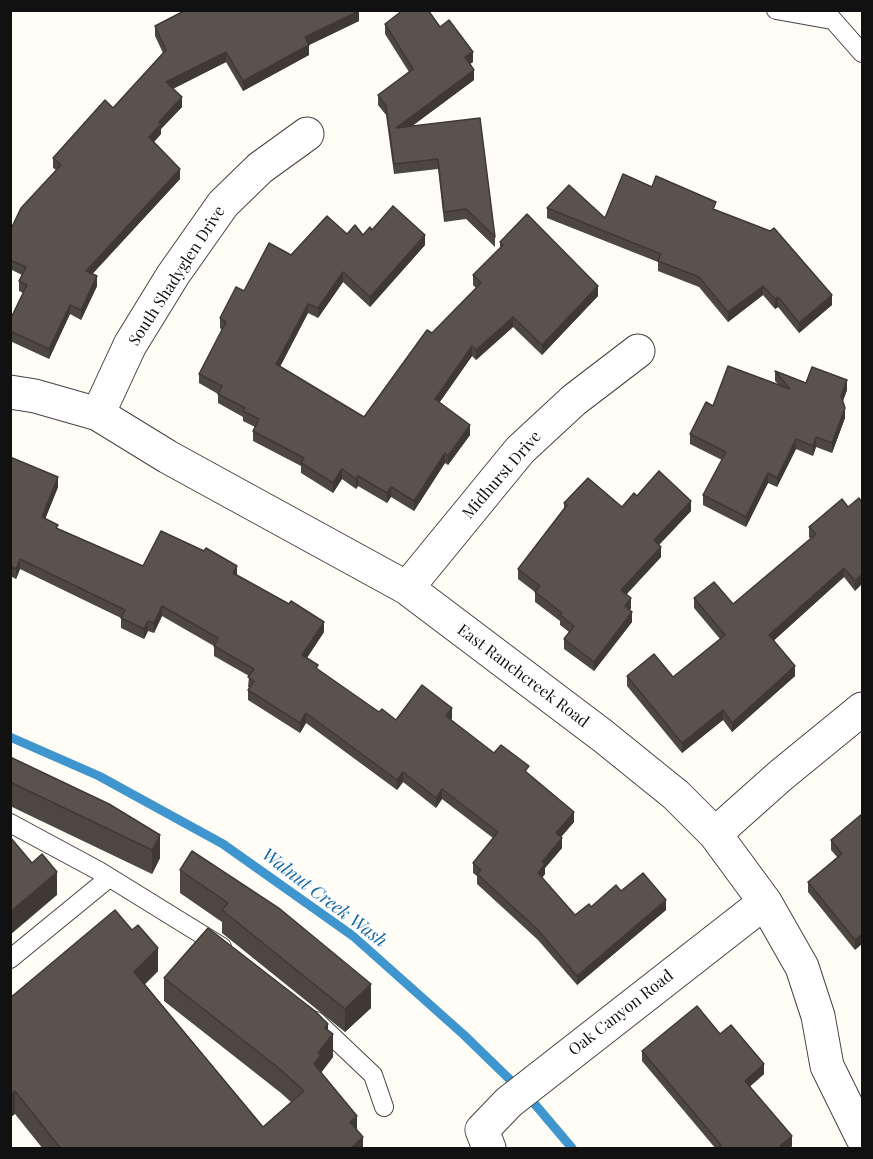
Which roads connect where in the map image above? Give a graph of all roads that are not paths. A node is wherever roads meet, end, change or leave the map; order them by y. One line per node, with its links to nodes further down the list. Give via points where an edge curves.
1 (776, 10): 2 (lane)
2 (828, 15): 3 (lane)
3 (862, 52)
4 (307, 134): 7 (street, South Shadyglen Drive, via 260,168 223,204 130,345)
5 (638, 351): 8 (street, Midhurst Drive, via 574,400 520,450)
6 (10, 392): 7 (street, East Ranchcreek Road)
7 (98, 414): 8 (street, East Ranchcreek Road, via 168,457)
8 (407, 588): 11 (street, East Ranchcreek Road, via 603,736 676,795)
9 (862, 709): 11 (street)
10 (14, 830): 12 (lane)
11 (715, 834): 13 (street, East Ranchcreek Road)
12 (110, 878): 14 (lane); 15 (lane)
13 (765, 902): 18 (street, East Ranchcreek Road, via 802,967 818,1016 827,1066); 19 (street, Oak Canyon Road, via 538,1077 509,1102)
14 (10, 959)
15 (239, 959)
16 (304, 1011): 17 (lane, via 373,1075)
17 (384, 1107)
18 (862, 1137)
19 (486, 1139)

